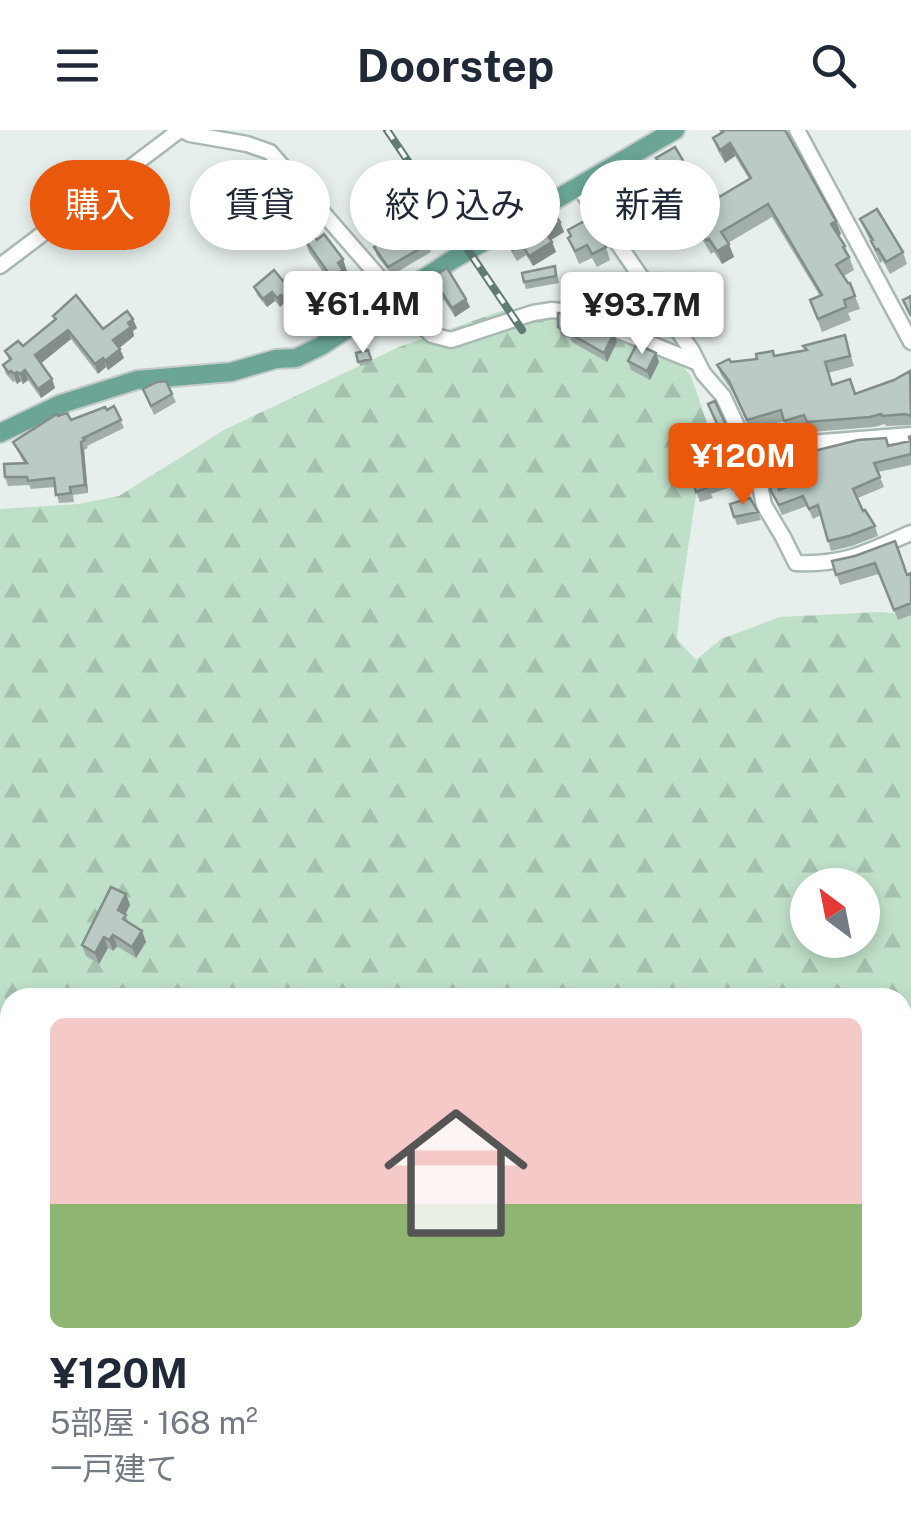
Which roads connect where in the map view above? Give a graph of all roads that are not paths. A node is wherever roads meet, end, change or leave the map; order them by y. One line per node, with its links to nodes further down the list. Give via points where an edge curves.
1 (181, 130): 5 (street); 6 (street, via 270,152)
2 (675, 130): 4 (main road)
3 (798, 130): 7 (street)
4 (579, 187): 6 (main road); 8 (street)
5 (0, 266)
6 (394, 296): 8 (street, via 432,335 450,340 552,310); 9 (main road, via 296,358 137,380 61,404)
7 (911, 342)
8 (698, 363): 11 (street)
9 (0, 433)
10 (911, 435): 11 (street)
11 (747, 448): 12 (street, via 764,505 796,563 849,560)
12 (911, 533)

